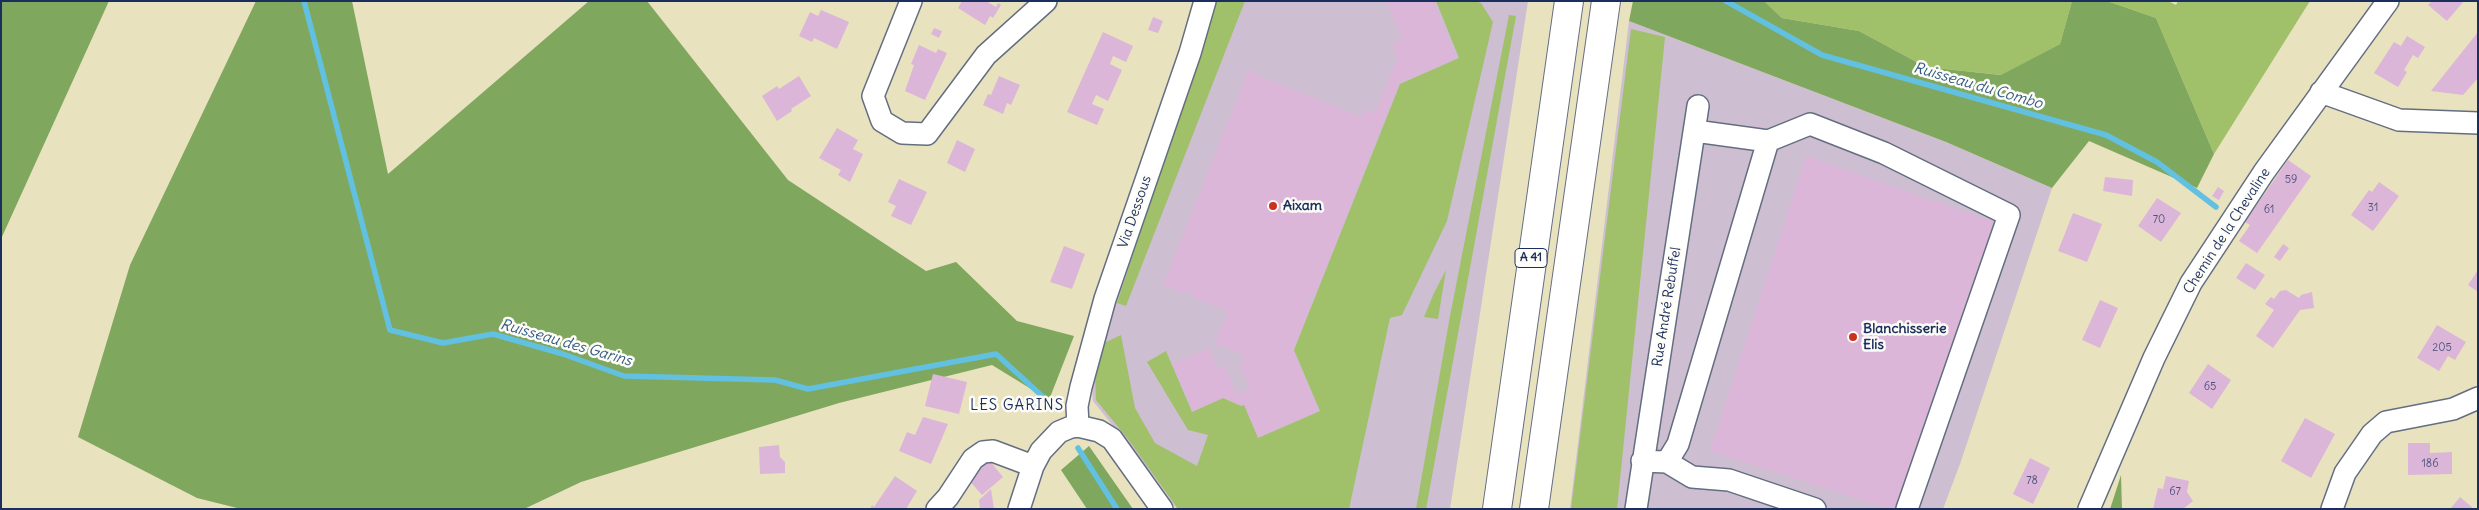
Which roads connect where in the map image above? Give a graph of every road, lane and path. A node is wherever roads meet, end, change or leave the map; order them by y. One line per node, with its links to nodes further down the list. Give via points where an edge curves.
1 (911, 1): 2 (street, via 873,96 882,121 902,133 927,134 986,55)
2 (1046, 1)
3 (1205, 1): 13 (street, Via Dessous, via 1104,299 1077,406)
4 (1569, 1): 20 (highway, A 41)
5 (1606, 1): 21 (highway, A 41)
6 (2388, 1): 7 (street, Chemin de la Chevaline)
7 (2321, 92): 9 (street, via 2399,120); 25 (street, Chemin de la Chevaline, via 2190,283)
8 (1698, 106): 10 (street, Rue André Rebuffel)
9 (2474, 117)
10 (1695, 131): 11 (street); 14 (street, Rue André Rebuffel)
11 (1768, 141): 15 (street, via 1678,444); 24 (street, via 1810,124 1884,153 2009,215)
12 (2478, 398): 26 (street, via 2453,409 2386,422 2372,434 2345,473)
13 (1078, 426): 16 (street, via 1060,432 1041,451); 19 (street, via 1099,431 1112,439)
14 (1642, 461): 15 (street); 22 (street, Rue André Rebuffel)
15 (1667, 462): 23 (street, via 1692,477 1729,480)
16 (1033, 466): 17 (street, via 993,451 983,452 973,459); 18 (street)
17 (937, 509)
18 (1019, 509)
19 (1162, 509)
20 (1497, 509)
21 (1534, 509)
22 (1636, 509)
23 (1815, 509)
24 (1908, 509)
25 (2089, 509)
26 (2332, 509)

